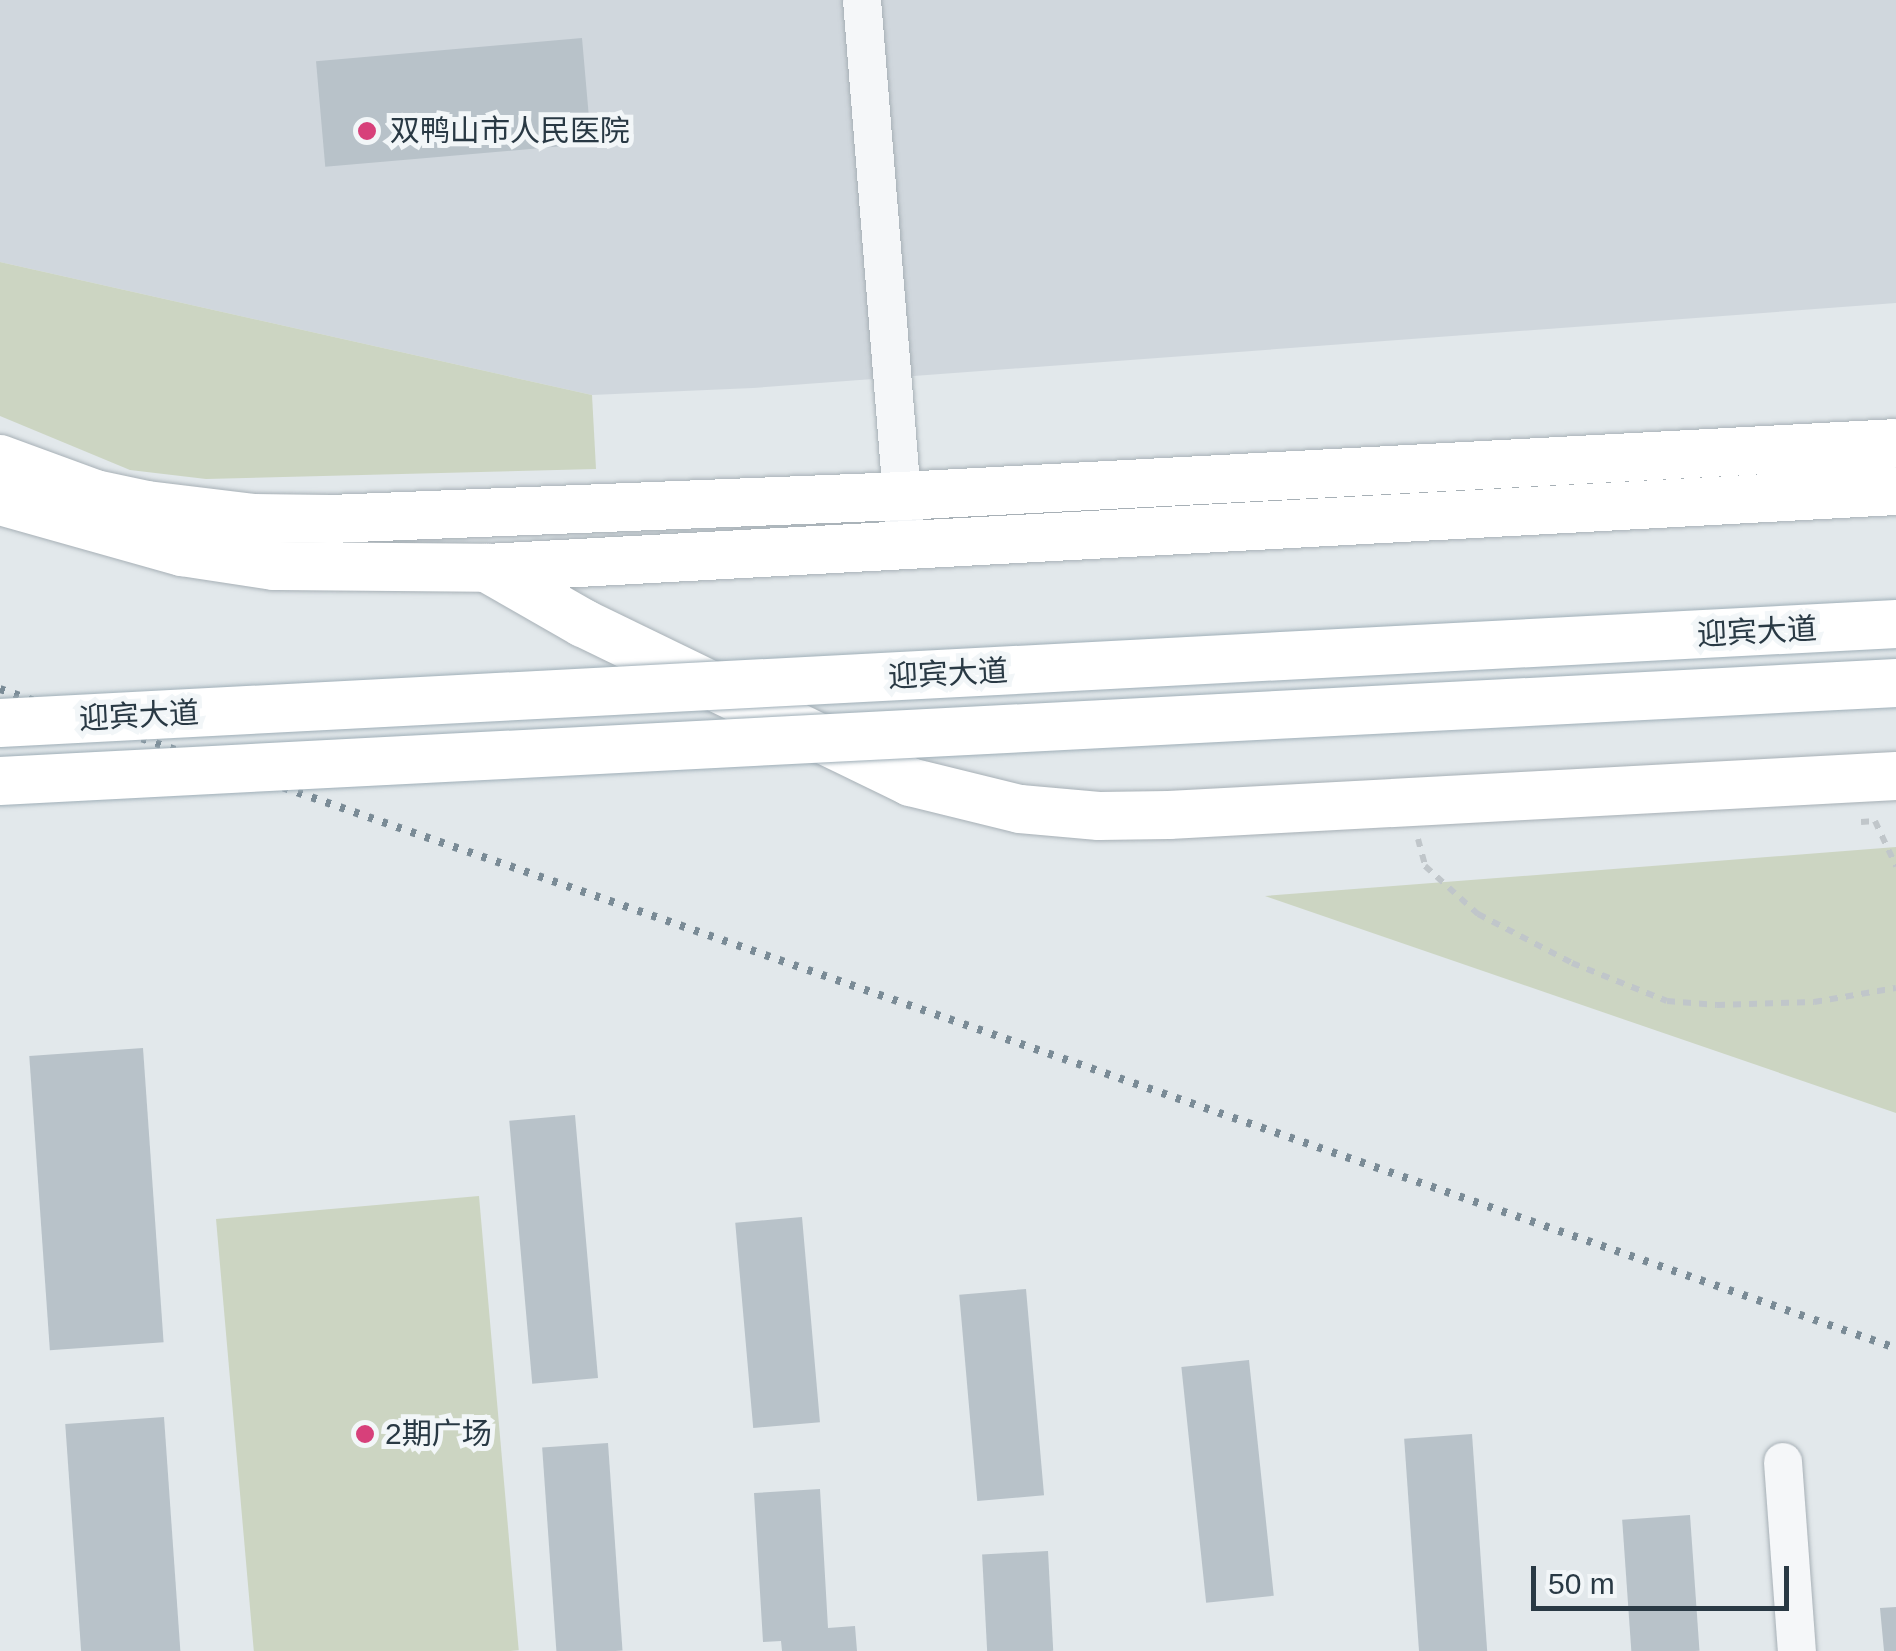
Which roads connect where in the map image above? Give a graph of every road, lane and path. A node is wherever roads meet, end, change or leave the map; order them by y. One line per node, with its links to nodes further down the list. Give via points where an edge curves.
1 (862, 0): 6 (street)
2 (1896, 443): 6 (main road)
3 (0, 459): 6 (main road, via 95,494 254,518)
4 (1896, 491): 6 (main road)
5 (0, 501): 7 (main road, via 182,552 274,566)
6 (904, 519): 7 (main road)
7 (487, 568): 13 (main road, via 910,782 1020,809 1099,816)
8 (1896, 624): 10 (main road, 迎宾大道, bridge)
9 (1896, 683): 12 (main road, bridge)
10 (0, 723)
11 (1896, 776): 13 (main road)
12 (0, 782)
13 (1414, 822): 15 (path); 17 (path, via 1425,866 1478,914 1572,963 1667,1001 1814,1002)
14 (1856, 822): 16 (path, via 1876,822)
15 (1439, 842)
16 (1896, 866)
17 (1896, 988)
18 (1783, 1462): 19 (street)
19 (1797, 1651)

